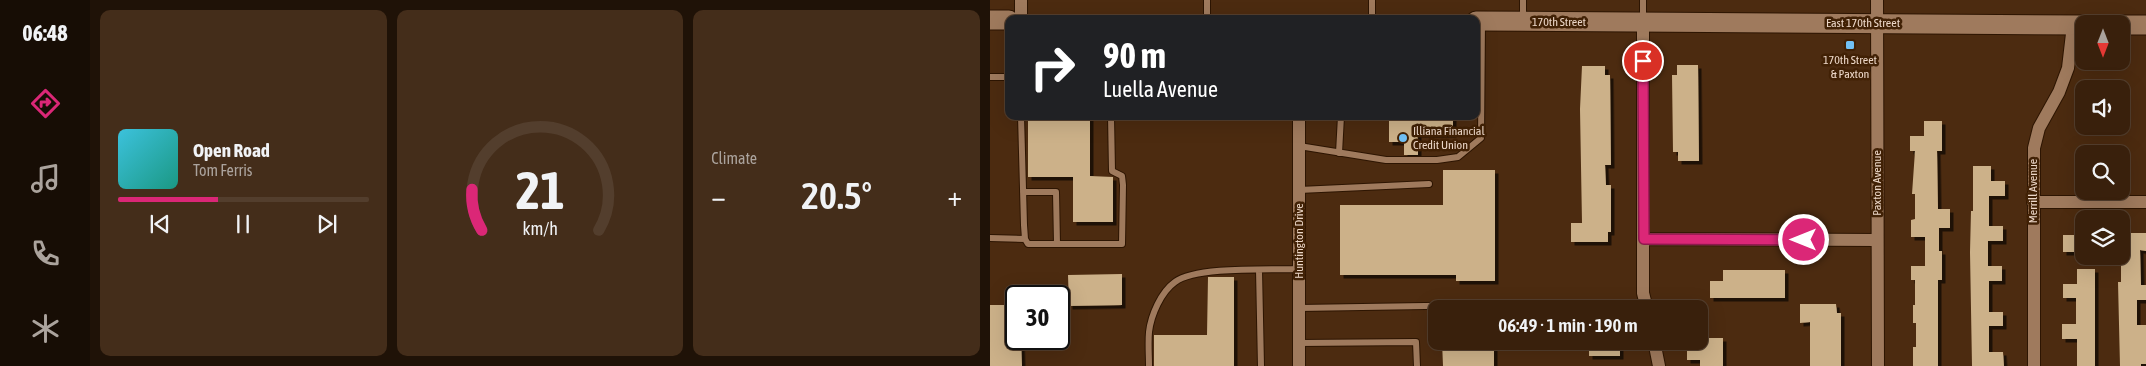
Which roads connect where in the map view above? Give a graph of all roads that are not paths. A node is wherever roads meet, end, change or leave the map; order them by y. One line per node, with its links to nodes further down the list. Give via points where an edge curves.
1 (1021, 0): 7 (street)
2 (1207, 0): 8 (lane)
3 (1372, 0): 9 (lane)
4 (1523, 0): 13 (lane)
5 (1643, 0): 14 (lane)
6 (1877, 0): 15 (street, Paxton Avenue)
7 (1021, 15)
8 (1207, 15)
9 (1372, 15)
10 (990, 20): 11 (street)
11 (1005, 20)
12 (1480, 21): 13 (street, 170th Street)
13 (1523, 22): 14 (street, 170th Street)
14 (1643, 22): 15 (street, East 170th Street); 36 (street)
15 (1877, 23): 16 (street, East 170th Street); 37 (street, Paxton Avenue)
16 (2075, 25)
17 (2130, 25): 18 (street)
18 (2146, 25)
19 (2075, 38): 32 (street, Merrill Avenue, via 2059,92 2039,128 2034,148)
20 (990, 77): 21 (lane)
21 (1005, 77)
22 (1480, 109): 28 (lane, via 1481,138 1458,157 1386,160)
23 (1021, 120): 31 (lane)
24 (1111, 120): 38 (lane, via 1112,171 1122,176 1123,185 1122,244)
25 (1298, 120): 27 (street, Huntington Drive)
26 (1341, 120): 28 (lane)
27 (1299, 146): 28 (lane); 30 (street, Huntington Drive)
28 (1338, 153)
29 (1430, 184): 30 (lane)
30 (1299, 190): 39 (street, Huntington Drive)
31 (1022, 192): 35 (lane); 38 (lane, via 1056,192)
32 (2033, 202): 33 (street); 52 (street, Merrill Avenue)
33 (2146, 202)
34 (990, 238): 35 (lane)
35 (1025, 239): 38 (lane, via 1028,244)
36 (1644, 239): 37 (street); 41 (street)
37 (1877, 240): 51 (street, Paxton Avenue)
38 (1057, 244)
39 (1299, 269): 40 (lane); 43 (street, Huntington Drive)
40 (1260, 270): 46 (lane, via 1207,272 1179,279 1167,288 1155,310 1149,332); 47 (lane)
41 (1645, 300)
42 (1428, 306): 43 (lane)
43 (1299, 308): 44 (street, Huntington Drive)
44 (1299, 343): 48 (street, Huntington Drive); 49 (lane, via 1416,342)
45 (1656, 350): 50 (street)
46 (1149, 366)
47 (1261, 366)
48 (1299, 366)
49 (1417, 366)
50 (1659, 366)
51 (1878, 366)
52 (2034, 366)

